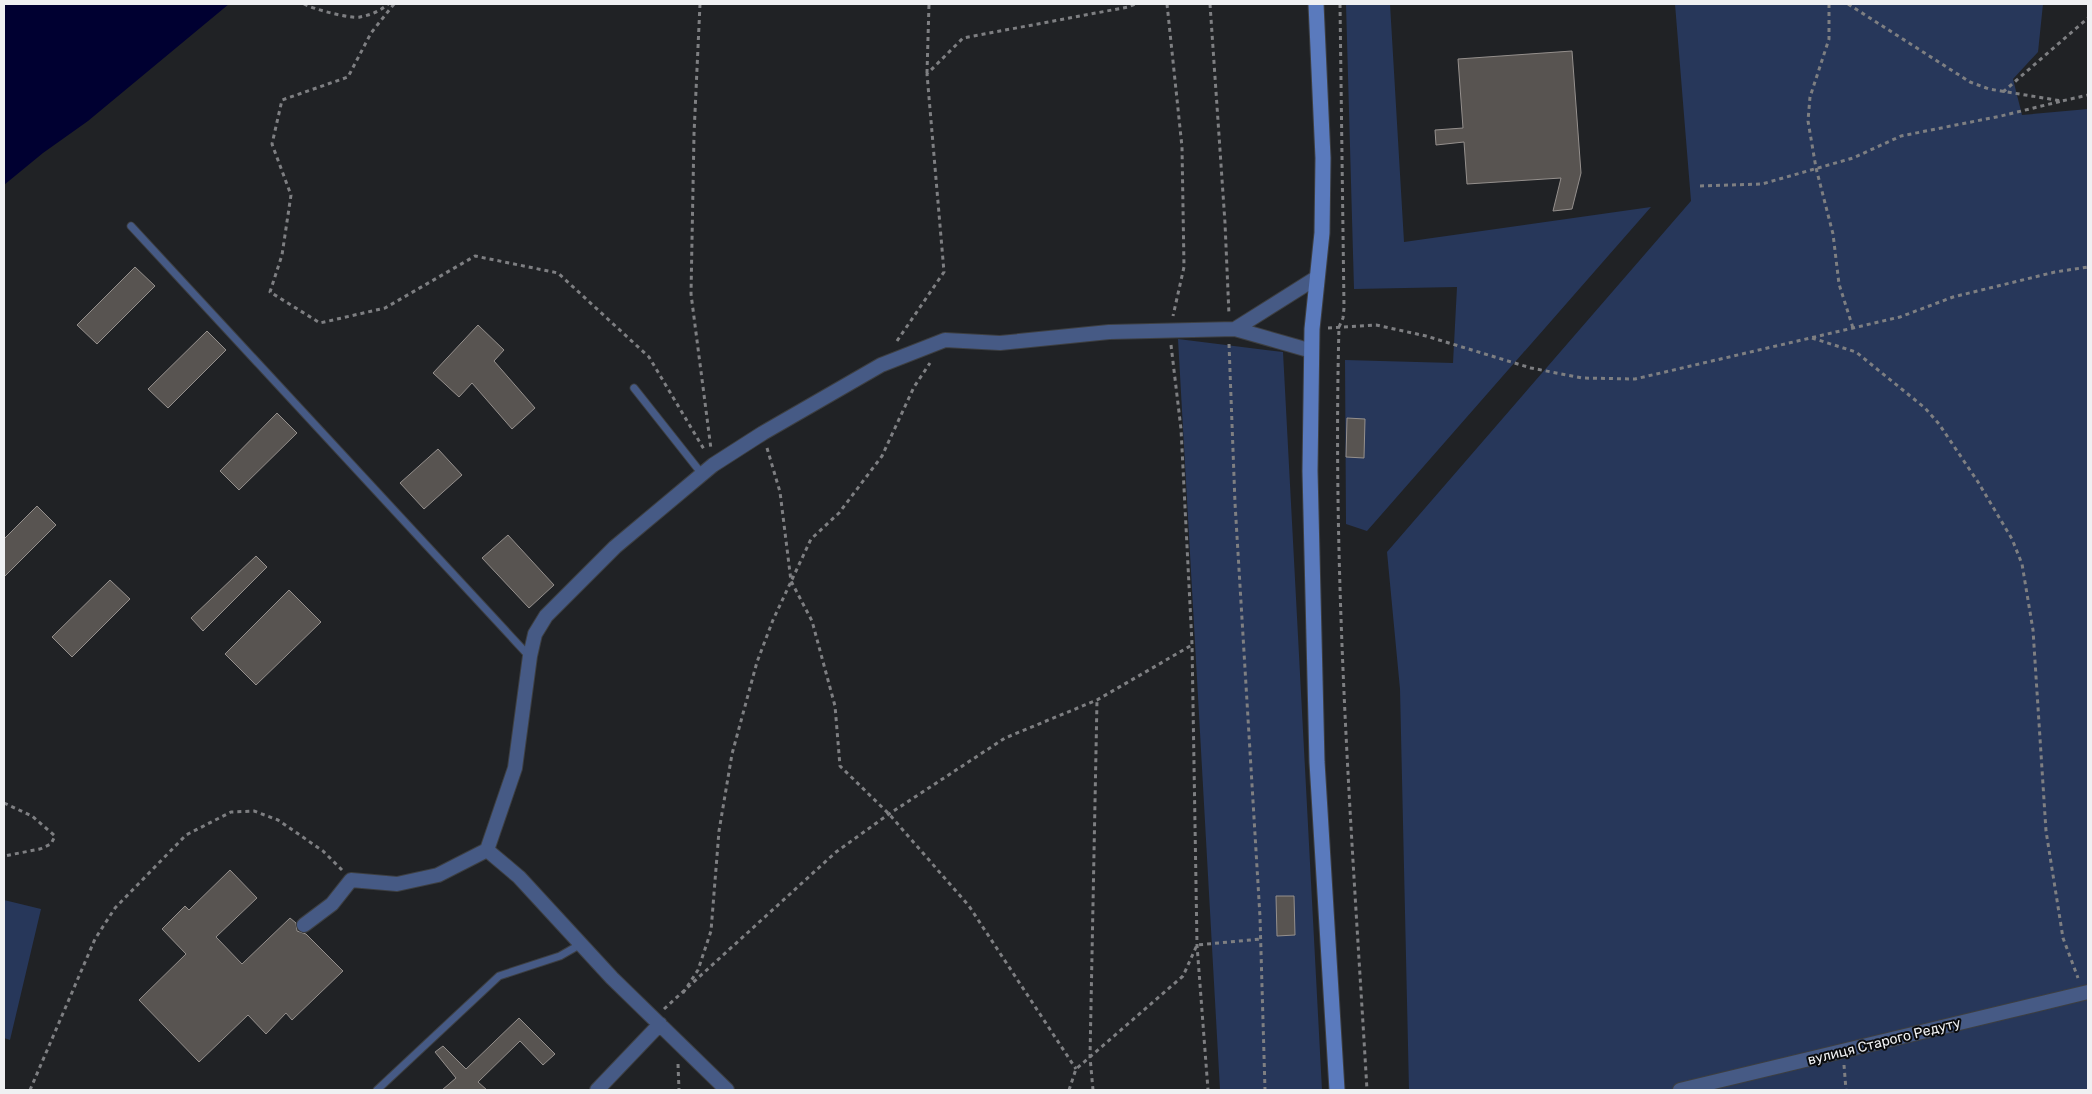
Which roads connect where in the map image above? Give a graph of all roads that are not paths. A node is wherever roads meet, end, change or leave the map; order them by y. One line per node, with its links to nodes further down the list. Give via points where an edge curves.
1 (1316, 4): 3 (main road, via 1323,158 1322,233)
2 (131, 226): 8 (lane)
3 (1316, 278): 4 (street); 5 (main road)
4 (1232, 329): 5 (street); 7 (street, via 1109,332 1000,342 946,340 881,365 763,433)
5 (1312, 351): 17 (main road, via 1310,471 1317,762)
6 (634, 388): 7 (lane)
7 (702, 474): 8 (street, via 615,547 546,616 534,634)
8 (530, 656): 9 (street, via 515,768)
9 (488, 850): 10 (street, via 438,875 397,884 352,880 332,904); 11 (street, via 520,877)
10 (304, 925)
11 (580, 944): 13 (street); 14 (lane, via 560,956 499,976)
12 (2086, 992): 18 (street, вулиця Старого Редуту)
13 (657, 1021): 15 (street); 16 (street)
14 (377, 1090)
15 (597, 1090)
16 (727, 1090)
17 (1337, 1090)
18 (1680, 1090)

